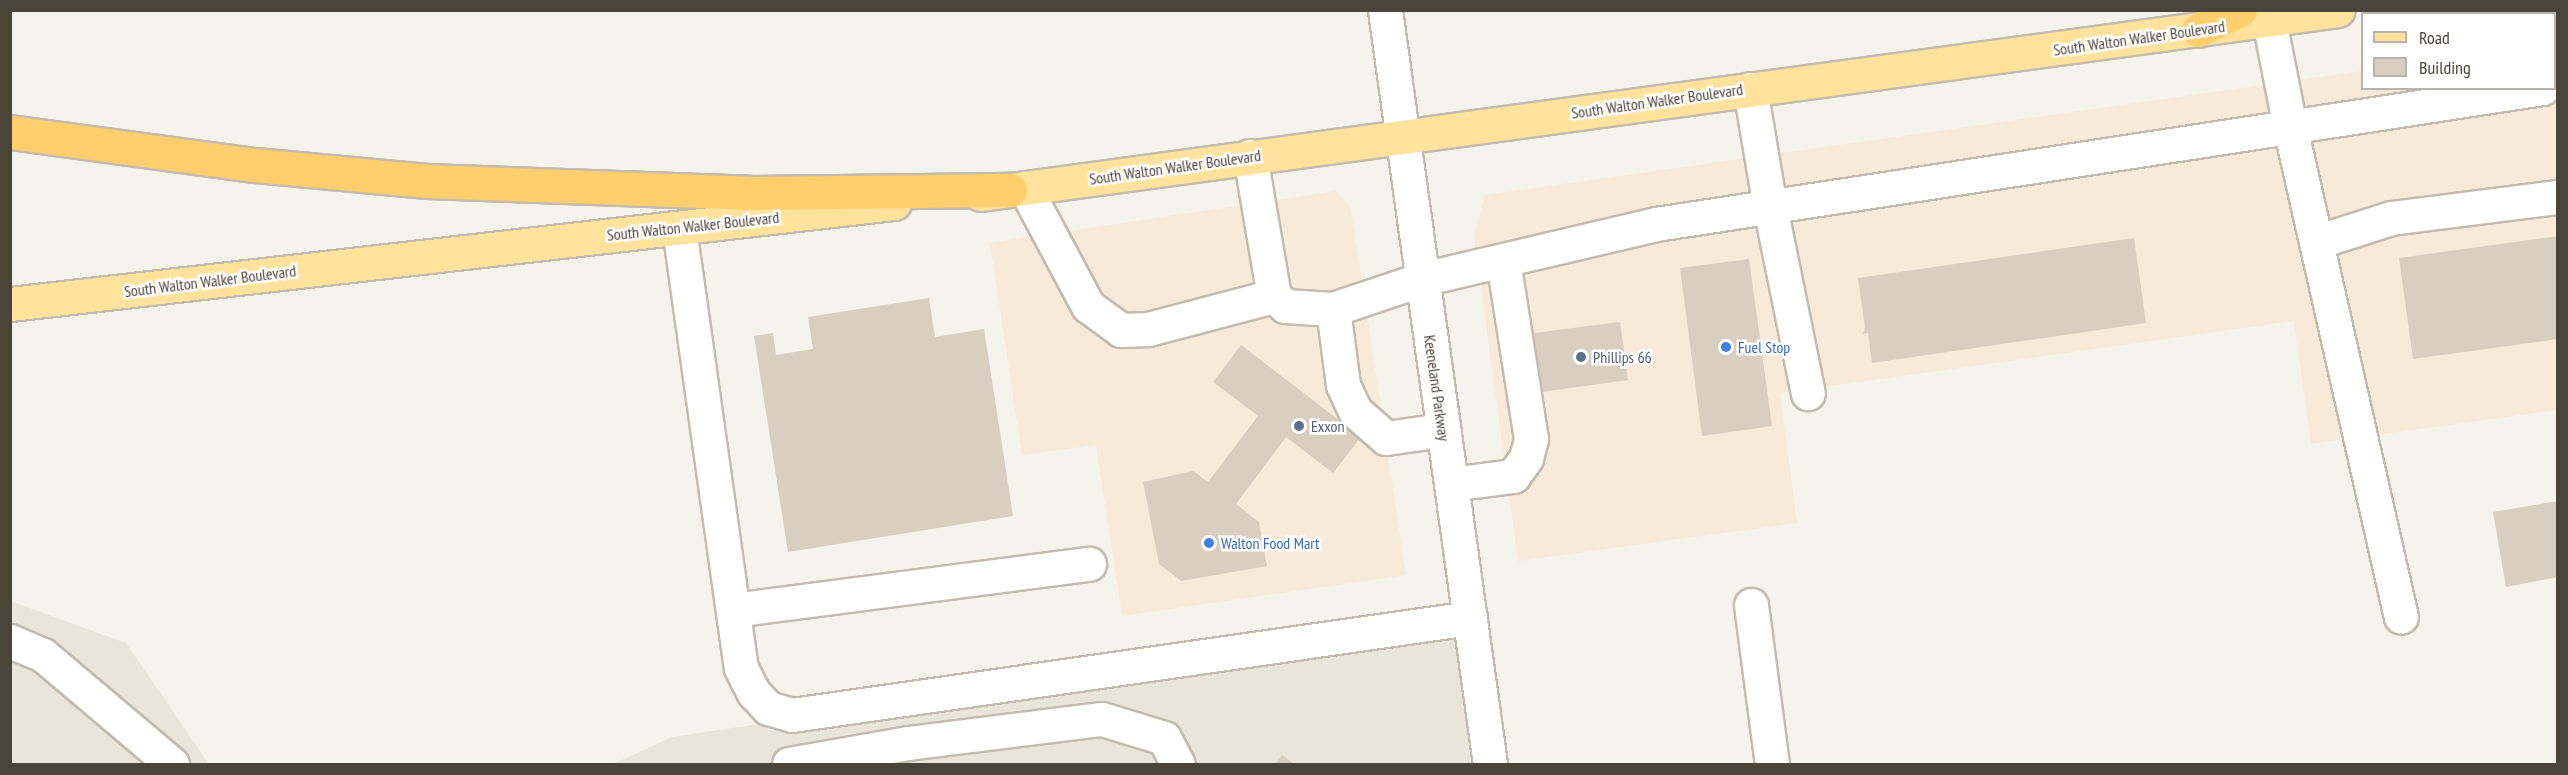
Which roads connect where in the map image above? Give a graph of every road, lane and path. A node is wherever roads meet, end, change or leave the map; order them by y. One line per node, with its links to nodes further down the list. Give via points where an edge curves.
1 (1385, 10): 9 (street, Keeneland Parkway)
2 (2338, 10): 3 (main road)
3 (2258, 14): 4 (highway); 7 (street)
4 (2198, 30): 5 (main road, South Walton Walker Boulevard)
5 (1750, 89): 9 (main road, South Walton Walker Boulevard); 13 (street)
6 (2530, 90): 7 (street)
7 (2290, 127): 13 (street); 15 (street)
8 (10, 132): 11 (highway, via 255,165 427,181 750,193)
9 (1401, 135): 10 (main road, South Walton Walker Boulevard); 17 (street, Keeneland Parkway)
10 (1250, 156): 11 (main road, South Walton Walker Boulevard); 18 (street)
11 (1017, 189): 14 (main road, South Walton Walker Boulevard); 18 (street, via 1088,306 1121,330 1148,329)
12 (2558, 197): 15 (street, via 2391,218)
13 (1770, 207): 16 (street, via 1656,224); 21 (street)
14 (678, 228): 19 (main road, South Walton Walker Boulevard); 26 (street)
15 (2316, 242): 27 (street)
16 (1503, 260): 17 (street); 23 (street, via 1531,439 1526,458 1513,476)
17 (1422, 279): 20 (street); 22 (street, Keeneland Parkway)
18 (1274, 296): 20 (street, via 1285,306)
19 (10, 304)
20 (1333, 309): 22 (street, via 1343,385 1355,411 1386,438)
21 (1808, 393)
22 (1443, 430): 23 (street, Keeneland Parkway)
23 (1451, 484): 28 (street, Keeneland Parkway)
24 (1089, 564): 26 (street)
25 (1751, 605): 34 (street)
26 (733, 610): 28 (street, via 741,668 754,693 768,708 792,715)
27 (2401, 617)
28 (1470, 618): 33 (street, Keeneland Parkway)
29 (10, 641): 30 (street, via 43,656)
30 (172, 765)
31 (789, 765): 32 (street, via 908,743 1102,719 1164,738)
32 (1178, 765)
33 (1490, 765)
34 (1772, 765)

